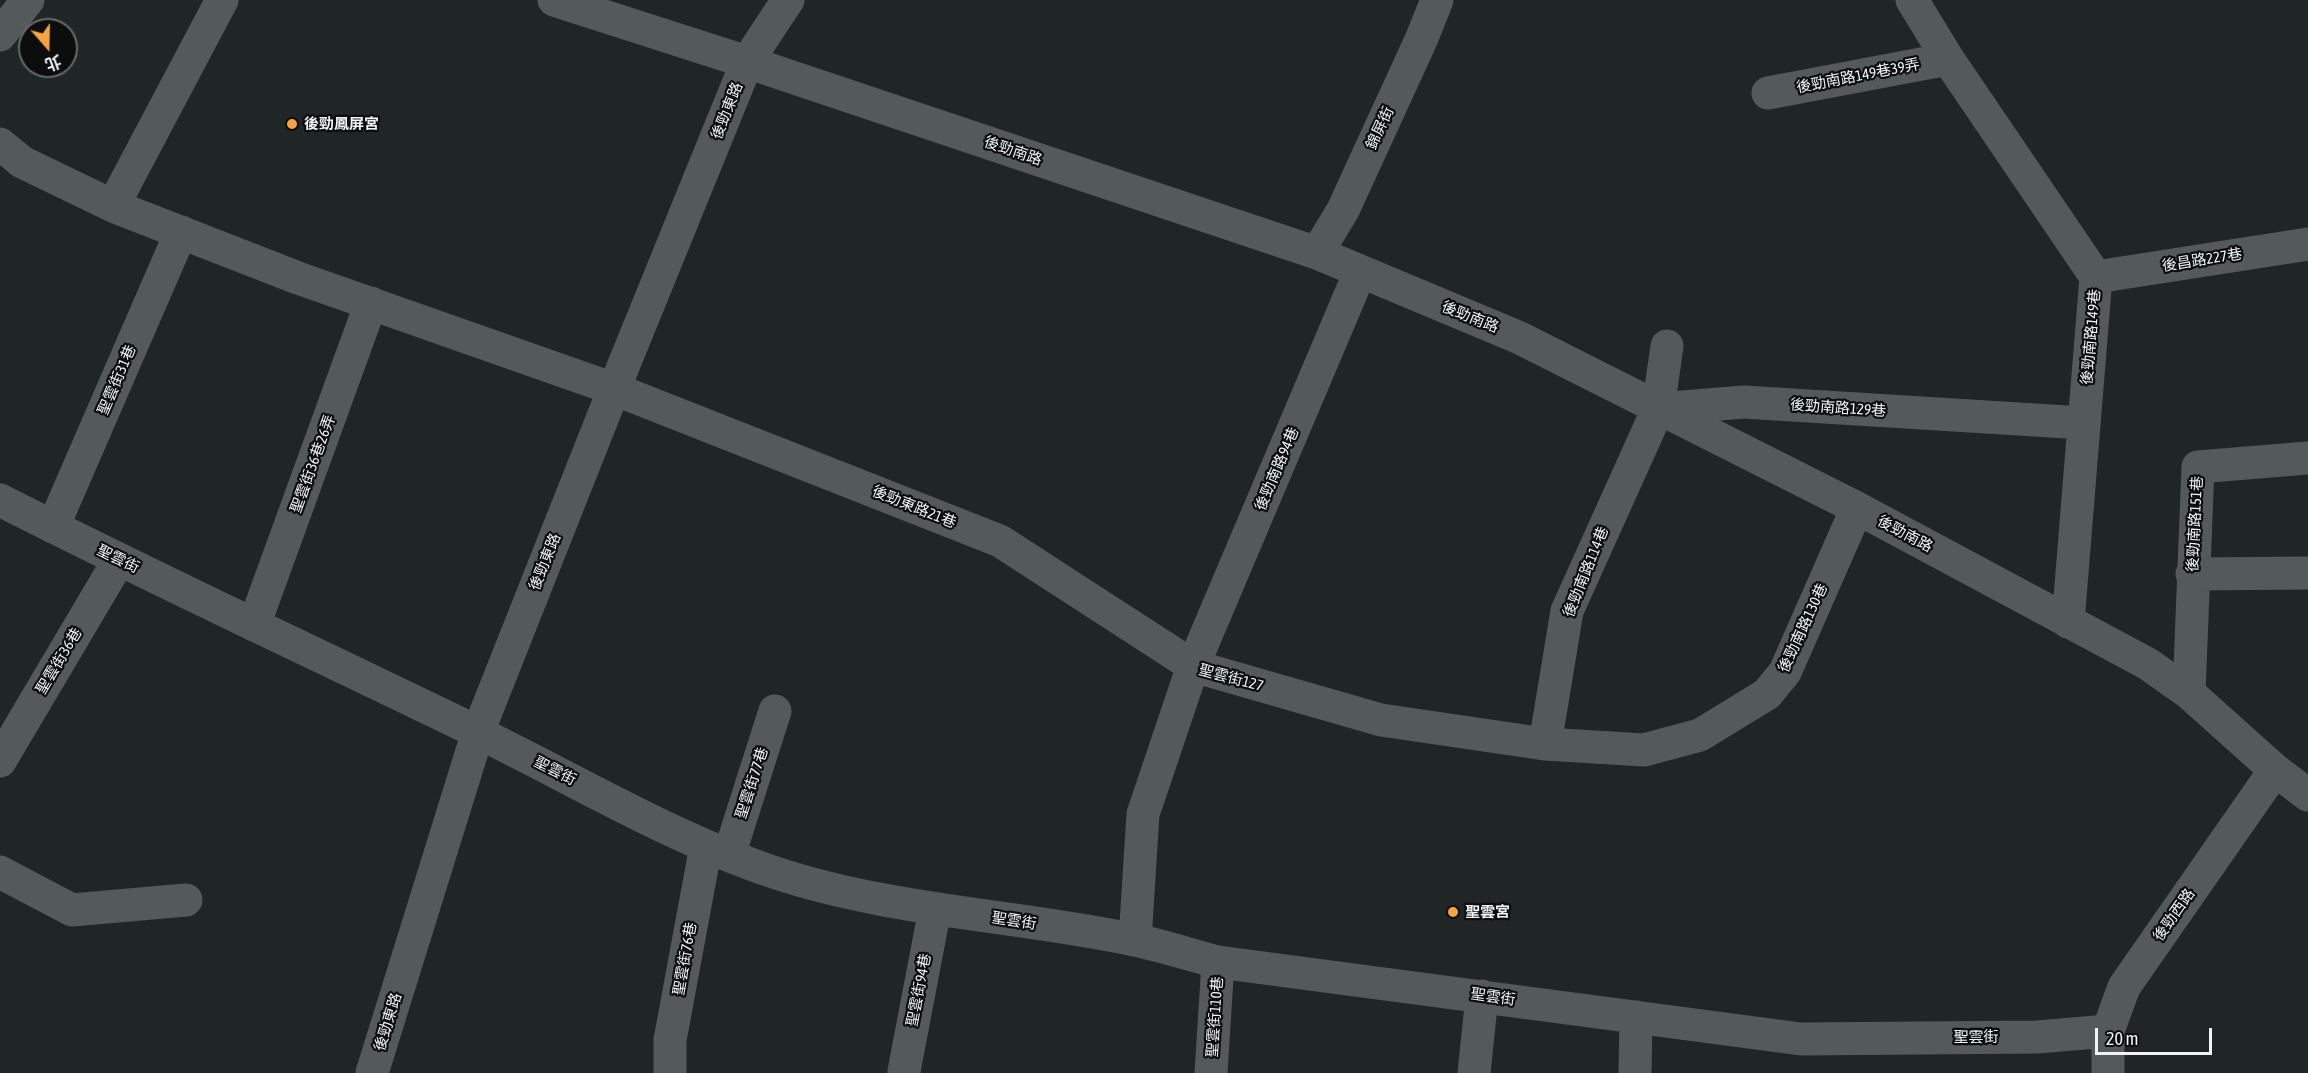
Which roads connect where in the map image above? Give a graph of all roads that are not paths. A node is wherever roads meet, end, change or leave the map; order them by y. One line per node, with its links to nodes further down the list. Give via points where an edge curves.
1 (28, 0): 7 (street)
2 (222, 0): 12 (street)
3 (554, 0): 9 (street, 後勁南路)
4 (788, 0): 9 (street, 後勁東路)
5 (1437, 0): 15 (street, 錦屏街, via 1343,210)
6 (1912, 0): 8 (street, 後勁南路149巷)
7 (0, 35)
8 (1948, 59): 10 (street, 後勁南路149巷39弄); 17 (street, 後勁南路149巷)
9 (747, 62): 15 (street, 後勁南路); 20 (street, 後勁東路)
10 (1768, 93)
11 (0, 144): 12 (street, 後勁東路21巷, via 22,162)
12 (113, 206): 13 (street, 後勁東路21巷)
13 (181, 232): 18 (street, 後勁東路21巷); 26 (street, 聖雲街31巷)
14 (2308, 244): 17 (street, 後昌路227巷)
15 (1317, 253): 16 (street, 後勁南路)
16 (1360, 272): 21 (street, 後勁南路, via 1520,338); 32 (street, 後勁南路94巷)
17 (2096, 277): 22 (street, 後勁南路149巷)
18 (371, 303): 20 (street, 後勁東路21巷); 31 (street, 聖雲街36巷26弄)
19 (1666, 346): 21 (street)
20 (614, 389): 32 (street, 後勁東路21巷, via 1000,541); 35 (street, 後勁東路)
21 (1658, 409): 22 (street, 後勁南路129巷, via 1744,402); 25 (street, 後勁南路); 36 (street, 後勁南路114巷, via 1567,611)
22 (2083, 423): 30 (street, 後勁南路149巷)
23 (2308, 458): 29 (street, 後勁南路151巷, via 2198,467)
24 (0, 500): 26 (street, 聖雲街)
25 (1857, 507): 30 (street, 後勁南路); 36 (street, 後勁南路130巷, via 1785,672 1767,694 1700,735 1660,747 1644,750)
26 (52, 527): 27 (street, 聖雲街)
27 (119, 560): 31 (street, 聖雲街); 37 (street, 聖雲街36巷)
28 (2308, 573): 29 (street)
29 (2192, 574): 33 (street, 後勁南路151巷)
30 (2068, 622): 33 (street, 後勁南路, via 2148,664)
31 (254, 624): 35 (street, 聖雲街)
32 (1193, 666): 36 (street, 聖雲街127, via 1381,720); 44 (street, 聖雲街127, via 1143,814)
33 (2189, 693): 38 (street, 後勁南路)
34 (775, 711): 40 (street, 聖雲街77巷)
35 (478, 732): 40 (street, 聖雲街); 50 (street, 後勁東路)
36 (1545, 744)
37 (0, 761)
38 (2275, 770): 39 (street, 後勁南路); 48 (street, 後勁西路, via 2124,987)
39 (2308, 795)
40 (717, 851): 43 (street, 聖雲街, via 830,888); 51 (street, 聖雲街76巷, via 670,1040)
41 (0, 872): 42 (street, via 72,910)
42 (186, 900)
43 (935, 909): 44 (street, 聖雲街); 49 (street, 聖雲街94巷)
44 (1135, 940): 45 (street, 聖雲街)
45 (1218, 962): 46 (street, 聖雲街); 52 (street, 聖雲街110巷)
46 (1482, 996): 47 (street, 聖雲街); 53 (street)
47 (1636, 1017): 48 (street, 聖雲街, via 1801,1039 2037,1037); 54 (street)
48 (2108, 1031): 55 (street, 後勁西路)
49 (904, 1071)
50 (372, 1073)
51 (670, 1073)
52 (1211, 1073)
53 (1474, 1073)
54 (1635, 1073)
55 (2108, 1073)

